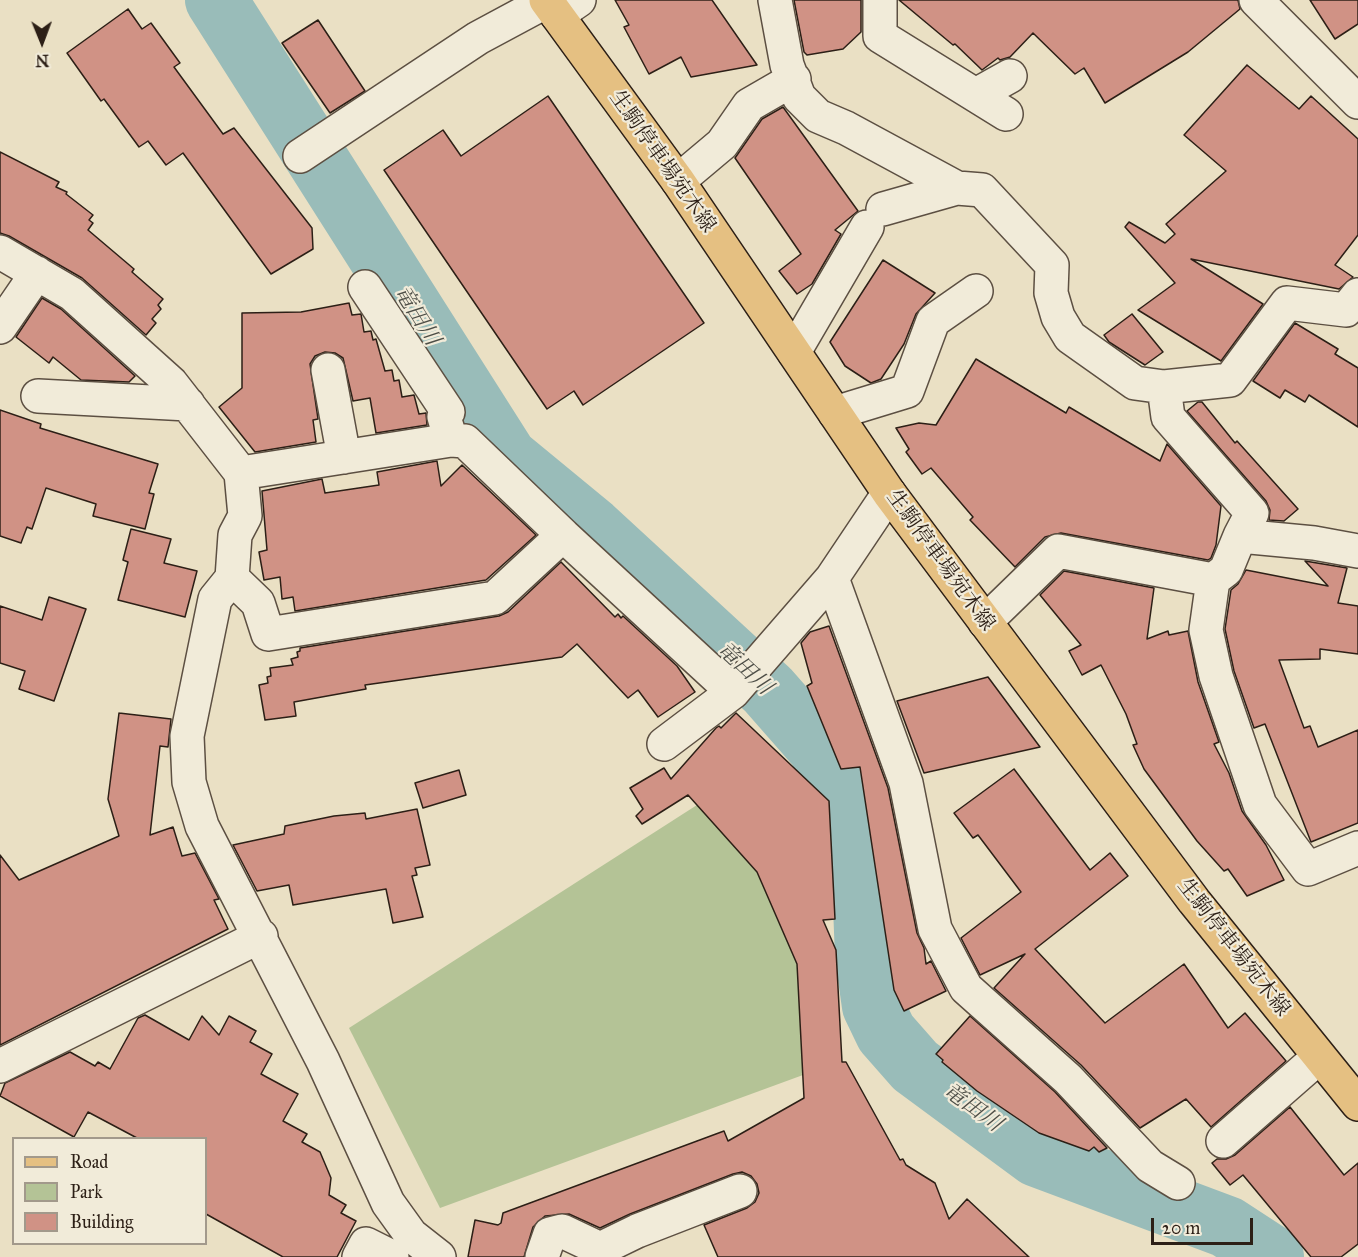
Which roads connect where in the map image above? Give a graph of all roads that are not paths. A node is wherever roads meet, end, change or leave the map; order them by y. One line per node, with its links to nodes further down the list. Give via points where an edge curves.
1 (775, 0): 6 (street, via 787,65)
2 (880, 0): 7 (street, via 880,36)
3 (1256, 0): 8 (street)
4 (557, 4): 10 (street, via 478,38); 11 (main road, 生駒停車場宛木線)
5 (1010, 76): 7 (street)
6 (794, 79): 11 (street, via 749,105 722,144); 12 (street, via 799,97 818,116)
7 (976, 95): 9 (street)
8 (1358, 102)
9 (1006, 114)
10 (300, 156)
11 (678, 181): 19 (main road, 生駒停車場宛木線)
12 (957, 188): 19 (street, via 875,218); 21 (street, via 982,190 1052,265 1053,301 1070,337 1135,383)
13 (0, 252): 14 (street)
14 (37, 273): 18 (street); 23 (street, via 72,294 171,383)
15 (365, 287): 25 (street, via 448,412 444,417)
16 (976, 291): 24 (street, via 933,321 908,391)
17 (1358, 295): 21 (street, via 1346,310 1287,303 1230,380)
18 (0, 327)
19 (794, 352): 24 (main road, 生駒停車場宛木線)
20 (328, 370): 26 (street)
21 (1164, 387): 30 (street, via 1168,417 1252,513)
22 (38, 396): 23 (street)
23 (188, 404): 27 (street)
24 (835, 413): 28 (main road, 生駒停車場宛木線)
25 (451, 440): 26 (street); 29 (street, via 465,441)
26 (344, 457): 27 (street)
27 (241, 473): 32 (street, via 245,516 235,535)
28 (889, 493): 33 (street); 35 (main road, 生駒停車場宛木線)
29 (562, 534): 32 (street, via 495,598 268,633 258,603); 36 (street)
30 (1240, 536): 31 (street); 34 (street, via 1226,570)
31 (1358, 551)
32 (232, 578): 39 (street, via 215,599 187,736 189,783 202,826)
33 (832, 578): 36 (street); 44 (street, via 906,783 935,930 966,988 1068,1079 1150,1166)
34 (1213, 580): 35 (street, via 1058,551); 38 (street, via 1206,630 1216,676 1260,805 1308,869)
35 (985, 622): 40 (main road, 生駒停車場宛木線, via 1194,901)
36 (736, 689): 37 (street)
37 (664, 744)
38 (1358, 848)
39 (261, 936): 41 (street); 46 (street)
40 (1319, 1057): 42 (main road, 生駒停車場宛木線); 43 (street)
41 (0, 1066)
42 (1358, 1104)
43 (1223, 1141)
44 (1178, 1183)
45 (740, 1191): 48 (street, via 600,1249 562,1231 550,1234)
46 (414, 1253): 47 (street, via 366,1244)
47 (359, 1257)
48 (542, 1257)

